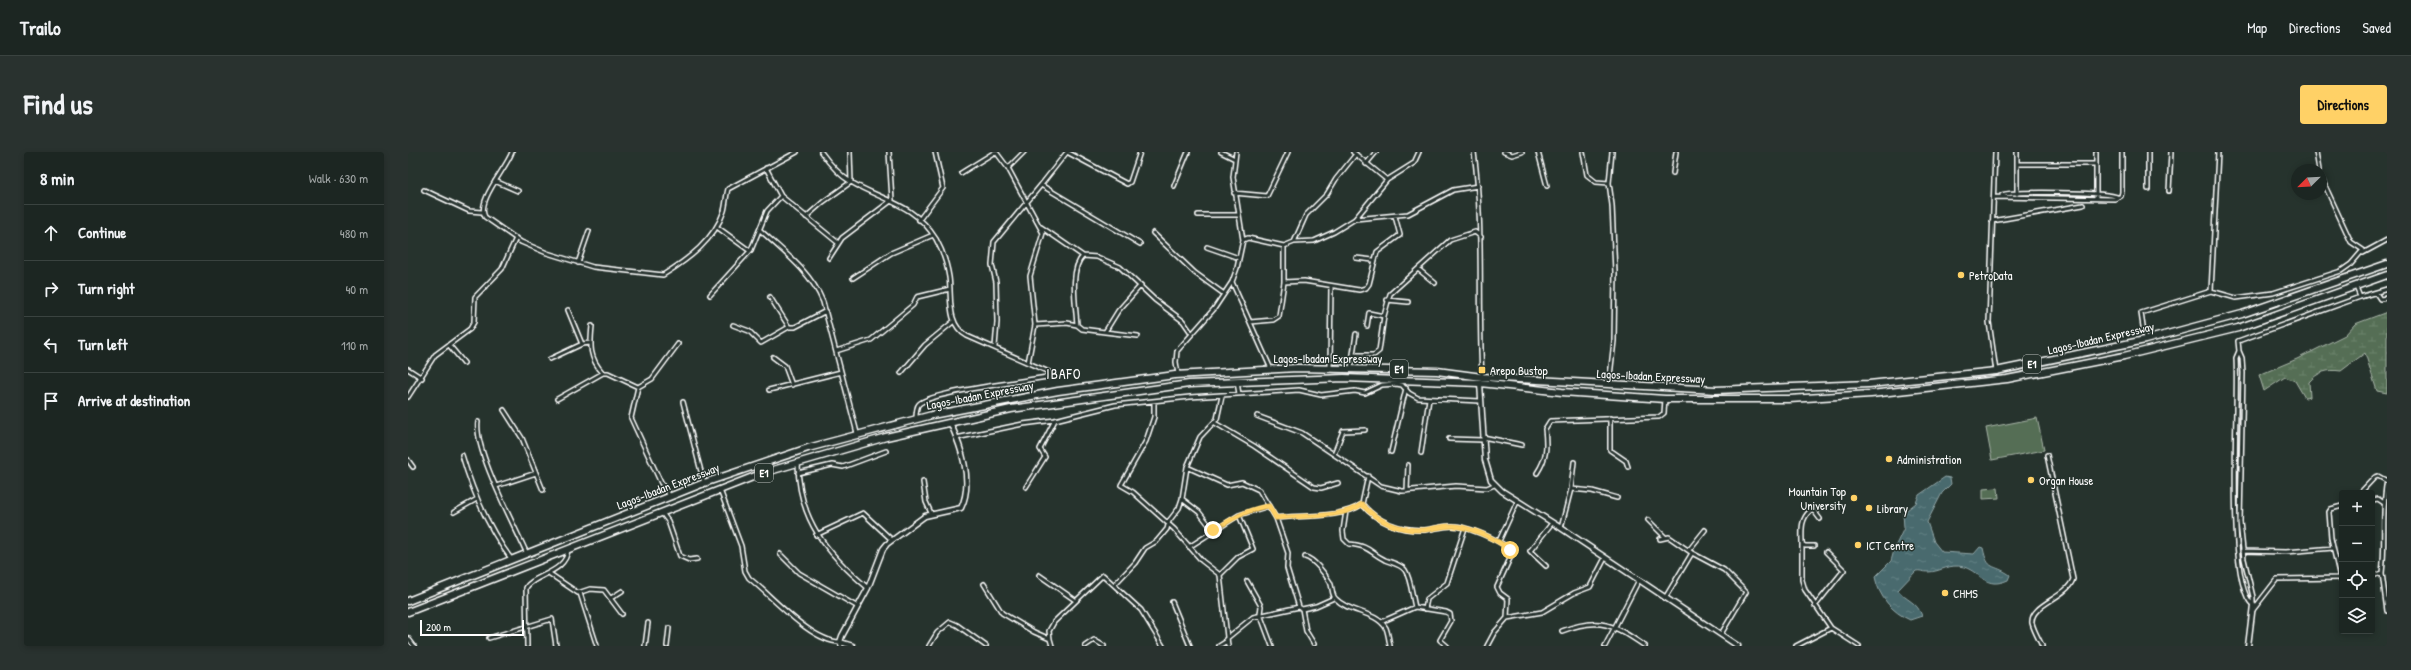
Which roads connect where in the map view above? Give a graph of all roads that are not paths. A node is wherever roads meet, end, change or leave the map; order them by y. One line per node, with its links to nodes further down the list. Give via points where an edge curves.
1 (512, 152): 44 (street)
2 (797, 152): 39 (street)
3 (821, 152): 45 (street, via 841,175)
4 (850, 152): 45 (street)
5 (889, 152): 65 (street)
6 (936, 152): 74 (street, via 943,188)
7 (995, 152): 40 (street); 41 (street)
8 (1024, 152): 40 (street)
9 (1067, 152): 10 (street, via 1126,184 1130,182); 47 (street)
10 (1140, 152)
11 (1188, 152): 48 (street)
12 (1221, 152): 34 (street)
13 (1236, 152): 34 (street)
14 (1288, 152): 56 (street, via 1267,196)
15 (1353, 152): 33 (street)
16 (1376, 152): 35 (street)
17 (1419, 152): 43 (street, via 1414,163)
18 (1474, 152): 49 (street)
19 (1504, 152): 20 (street, via 1512,155)
20 (1522, 152)
21 (1538, 152): 50 (street)
22 (1583, 152): 46 (street, via 1587,175 1596,182)
23 (1612, 152): 46 (street)
24 (1676, 152): 42 (street)
25 (1995, 152): 61 (street)
26 (2017, 152): 36 (street)
27 (2096, 152): 37 (street)
28 (2122, 152): 63 (street, via 2122,192 2121,196)
29 (2148, 152): 51 (street)
30 (2171, 152): 55 (street)
31 (2218, 152): 111 (street)
32 (2316, 152): 38 (street)
33 (1356, 154): 35 (street); 87 (street, via 1336,178 1327,194 1306,215)
34 (1235, 159): 56 (street, via 1232,177)
35 (1366, 164): 43 (street)
36 (2017, 164): 37 (street); 57 (street)
37 (2096, 164): 58 (street)
38 (2318, 164)
39 (766, 168): 60 (street); 76 (street, via 728,189)
40 (1008, 168): 66 (street)
41 (961, 173)
42 (1673, 173)
43 (1387, 180): 73 (street)
44 (495, 181): 54 (street); 68 (street, via 485,198)
45 (851, 182): 65 (street); 72 (street)
46 (1609, 183): 163 (street, via 1615,272 1614,341)
47 (1041, 185): 66 (street); 88 (street)
48 (1174, 186)
49 (1478, 186): 71 (street, via 1453,190 1415,211); 82 (street)
50 (1546, 186)
51 (2148, 189)
52 (424, 190): 68 (street, via 469,211)
53 (2327, 190): 91 (street, via 2351,242)
54 (518, 191)
55 (2169, 191)
56 (1234, 193): 70 (street)
57 (2016, 193): 58 (street); 59 (street); 62 (street)
58 (2096, 194): 63 (street); 64 (street)
59 (2002, 195): 61 (street); 62 (street)
60 (781, 196): 72 (street); 78 (street, via 767,211 760,223)
61 (1994, 197): 75 (street)
62 (2017, 197): 64 (street)
63 (2117, 197): 64 (street)
64 (2096, 198)
65 (892, 200): 74 (street); 86 (street)
66 (1025, 202): 77 (street); 140 (street, via 994,242 992,265 996,275)
67 (2083, 205): 75 (street)
68 (482, 212): 83 (street, via 485,217)
69 (1198, 215): 70 (street)
70 (1238, 215): 84 (street)
71 (1395, 216): 73 (street); 97 (street, via 1400,235 1378,250)
72 (806, 217): 86 (street)
73 (1355, 219): 87 (street, via 1323,238)
74 (919, 220): 81 (street)
75 (1992, 221): 154 (street, via 1989,328)
76 (717, 226): 92 (street); 98 (street, via 695,254 663,275)
77 (1041, 227): 93 (street); 126 (street, via 1044,237 1031,266 1030,276)
78 (760, 230): 92 (street); 121 (street, via 814,281)
79 (589, 231): 98 (street)
80 (1153, 233): 113 (street, via 1195,273)
81 (932, 235): 102 (street, via 891,253); 109 (street, via 946,264)
82 (1481, 237): 100 (street, via 1475,232 1450,240); 160 (street)
83 (516, 238): 98 (street, via 547,253); 139 (street, via 502,269 475,297 474,322 470,329)
84 (1243, 240): 89 (street, via 1248,238); 95 (street)
85 (2387, 240): 91 (street, via 2363,253)
86 (837, 242): 94 (street)
87 (1294, 242): 89 (street)
88 (1140, 244)
89 (1284, 246): 104 (street)
90 (1206, 247): 95 (street)
91 (2364, 250): 111 (street, via 2351,264 2341,270 2273,293 2236,298)
92 (750, 251): 114 (street)
93 (1083, 256): 106 (street, via 1096,257 1120,267); 127 (street, via 1078,263 1074,279)
94 (829, 258)
95 (1239, 258): 103 (street)
96 (1356, 258): 97 (street)
97 (1373, 260): 107 (street, via 1366,288 1359,290)
98 (578, 263)
99 (2387, 264): 135 (highway, Lagos-Ibadan Expressway / E1, via 2242,314)
100 (1418, 268): 105 (street); 118 (street, via 1394,289)
101 (2387, 275): 108 (highway, Lagos-Ibadan Expressway / E1)
102 (853, 278)
103 (1232, 282): 113 (street); 124 (street)
104 (1284, 282): 107 (street, via 1304,281); 124 (street, via 1279,316 1272,320)
105 (1435, 283)
106 (1140, 285): 131 (street, via 1118,311); 132 (street, via 1183,321)
107 (1330, 286): 147 (street)
108 (2356, 287): 116 (street); 172 (highway, Lagos-Ibadan Expressway / E1, via 2305,306 2190,341 2007,379 1871,394 1789,399)
109 (950, 289): 123 (street); 141 (street, via 917,297 912,305 871,340)
110 (2387, 289): 112 (street)
111 (2211, 291): 135 (street, via 2142,313)
112 (2376, 293): 116 (street); 117 (street, via 2380,299)
113 (1224, 294): 132 (street, via 1211,314)
114 (710, 295)
115 (770, 297): 130 (street)
116 (2360, 297): 142 (street, via 2238,341)
117 (2387, 298)
118 (1387, 300): 119 (street); 122 (street)
119 (1408, 302)
120 (568, 310): 137 (street)
121 (826, 311): 130 (street, via 795,327); 141 (street)
122 (1384, 316): 129 (street, via 1369,313); 143 (street, via 1379,352 1374,355)
123 (954, 321): 140 (street, via 962,333); 157 (street, via 925,345)
124 (1250, 322): 153 (street)
125 (734, 325): 130 (street, via 749,331 761,343)
126 (1035, 325): 127 (street); 149 (street)
127 (1077, 325): 131 (street, via 1082,329)
128 (592, 326): 136 (street)
129 (1367, 326)
130 (789, 327)
131 (1105, 332): 134 (street)
132 (1192, 334): 158 (street, via 1177,351)
133 (1356, 334): 143 (street)
134 (1138, 336)
135 (2144, 340): 154 (highway, Lagos-Ibadan Expressway / E1)
136 (590, 343): 137 (street); 156 (street, via 593,361)
137 (582, 344): 145 (street)
138 (678, 344): 164 (street, via 652,379)
139 (450, 345): 148 (street); 159 (street, via 435,355)
140 (995, 347): 149 (street)
141 (836, 351): 155 (street)
142 (2239, 351): 254 (street, via 2243,373 2240,522); 284 (street, via 2236,358 2236,539 2247,599)
143 (1354, 354): 146 (street)
144 (773, 357): 162 (street, via 787,369)
145 (550, 359)
146 (1352, 360): 147 (street); 151 (street)
147 (1330, 362): 150 (street)
148 (464, 363)
149 (1028, 363): 179 (street, via 1046,369 1049,375 941,394 921,402)
150 (1330, 368): 151 (highway, Lagos-Ibadan Expressway / E1); 153 (highway, Lagos-Ibadan Expressway / E1)
151 (1351, 368): 160 (highway, Lagos-Ibadan Expressway / E1, via 1437,371)
152 (408, 369): 159 (street)
153 (1271, 369): 158 (highway, Lagos-Ibadan Expressway / E1)
154 (1996, 371): 163 (highway, Lagos-Ibadan Expressway / E1, via 1868,384 1767,389 1716,390)
155 (841, 372): 162 (street); 185 (street)
156 (603, 373): 164 (street, via 608,372); 170 (street)
157 (901, 373)
158 (1178, 374): 179 (highway, Lagos-Ibadan Expressway / E1, via 1058,391)
159 (422, 378): 169 (street)
160 (1481, 380): 161 (highway, Lagos-Ibadan Expressway / E1, via 1390,378); 163 (highway, Lagos-Ibadan Expressway / E1); 172 (highway, Lagos-Ibadan Expressway / E1, via 1562,392); 173 (street)
161 (1237, 382): 167 (street); 182 (highway, Lagos-Ibadan Expressway / E1, via 1189,384 1074,399)
162 (792, 385): 166 (street)
163 (1609, 385)
164 (638, 387): 219 (street, via 631,418 661,483)
165 (1406, 388): 167 (street, via 1402,385 1388,384 1365,393 1355,391 1321,395 1299,390); 171 (street, via 1413,396); 191 (street)
166 (769, 390)
167 (1239, 394): 168 (street)
168 (1222, 396): 175 (street); 183 (street)
169 (408, 397)
170 (557, 399)
171 (1429, 399): 173 (street); 192 (street)
172 (1665, 399): 178 (street, via 1664,412 1659,416)
173 (1480, 401): 188 (street)
174 (683, 402): 209 (street)
175 (1154, 402): 180 (street, via 1116,405); 238 (street, via 1155,412 1146,441 1121,485 1133,492)
176 (504, 410): 203 (street, via 522,438)
177 (1257, 416): 193 (street, via 1302,433)
178 (1610, 418): 202 (street, via 1610,449 1626,461); 205 (street, via 1550,421 1545,429 1547,448 1544,461)
179 (916, 419): 185 (highway, Lagos-Ibadan Expressway / E1)
180 (1055, 420): 186 (street); 213 (street, via 1040,449 1045,457)
181 (478, 422): 212 (street, via 480,437)
182 (950, 422): 186 (street); 197 (highway, Lagos-Ibadan Expressway / E1)
183 (1215, 423): 201 (street, via 1200,437); 210 (street, via 1314,487 1321,488)
184 (1365, 430): 193 (street, via 1343,431)
185 (857, 433): 209 (highway, Lagos-Ibadan Expressway / E1)
186 (956, 438): 232 (street, via 966,474 967,489 964,503 956,510)
187 (1449, 439): 188 (street)
188 (1483, 439): 189 (street); 211 (street, via 1487,472)
189 (1522, 445)
190 (886, 451): 204 (street, via 843,467 832,465)
191 (1391, 452)
192 (1422, 453)
193 (1334, 454): 206 (street)
194 (462, 455): 222 (street)
195 (2047, 455): 335 (street, via 2073,579 2063,593 2037,609 2034,614 2032,621)
196 (408, 460): 200 (street)
197 (798, 462): 204 (street); 214 (highway, Lagos-Ibadan Expressway / E1)
198 (1574, 462): 215 (street)
199 (1408, 464): 218 (street)
200 (413, 467)
201 (1187, 467): 220 (street); 227 (street, via 1227,485 1242,482 1253,486 1259,490)
202 (1628, 467)
203 (536, 473): 212 (street); 216 (street)
204 (798, 473): 243 (street, via 800,488)
205 (1537, 473)
206 (1368, 476): 218 (street, via 1381,486); 226 (street)
207 (2387, 480): 217 (street, via 2375,477); 225 (street)
208 (923, 482): 232 (street, via 926,502)
209 (704, 483): 219 (highway, Lagos-Ibadan Expressway / E1)
210 (1338, 483)
211 (1494, 485): 218 (street, via 1487,488 1456,486); 224 (street)
212 (496, 486): 257 (street)
213 (1026, 487)
214 (719, 489): 231 (highway, Lagos-Ibadan Expressway / E1); 308 (street, via 741,546 749,578 807,628)
215 (1571, 489): 221 (street, via 1592,491); 240 (street)
216 (544, 490)
217 (2363, 490)
218 (1407, 491)
219 (670, 496): 257 (highway, Lagos-Ibadan Expressway / E1)
220 (1182, 498): 238 (street); 241 (street, via 1199,512)
221 (1617, 498)
222 (477, 499): 230 (street); 262 (street, via 496,539)
223 (2375, 499): 225 (street, via 2378,498)
224 (1517, 502): 237 (street); 247 (street)
225 (2384, 503): 265 (street, via 2382,533 2385,559)
226 (1362, 504): 229 (street); 239 (street, via 1378,519 1397,527 1425,530 1454,526)
227 (1269, 506): 233 (street); 234 (street)
228 (2339, 507): 252 (street, via 2329,512)
229 (1346, 511): 234 (street); 285 (street, via 1343,531 1346,542 1371,549 1383,559 1403,568 1407,574)
230 (454, 512)
231 (661, 512): 251 (highway, Lagos-Ibadan Expressway / E1); 261 (street, via 668,521 680,556 689,560)
232 (932, 513): 246 (street)
233 (1239, 515): 241 (street); 268 (street, via 1253,549 1238,557)
234 (1276, 518): 288 (street, via 1288,553 1287,568)
235 (1820, 519): 248 (street, via 1814,511 1810,510 1806,515 1801,525)
236 (1648, 520): 244 (street)
237 (1552, 523): 240 (street); 263 (street, via 1530,551)
238 (1168, 525): 250 (street); 274 (street, via 1158,541 1145,548)
239 (1465, 528): 247 (street); 289 (street, via 1447,583 1427,599)
240 (1561, 528): 260 (street)
241 (1213, 530): 250 (street)
242 (1705, 530): 253 (street)
243 (816, 535): 246 (street, via 864,513); 275 (street, via 832,556)
244 (1665, 537): 245 (street); 253 (street)
245 (1660, 539)
246 (892, 540): 275 (street, via 883,549)
247 (1499, 541): 295 (street, via 1512,552 1497,587 1508,599)
248 (1802, 544): 249 (street); 286 (street, via 1802,580)
249 (1814, 546)
250 (1189, 547): 268 (street)
251 (568, 548): 266 (street, via 565,559); 292 (highway, Lagos-Ibadan Expressway / E1)
252 (2333, 548): 254 (street, via 2286,552); 264 (street)
253 (1689, 550): 256 (street)
254 (2242, 551): 284 (street)
255 (1826, 552): 286 (street, via 1844,570)
256 (1692, 553): 280 (street); 303 (street, via 1724,570 1747,594)
257 (527, 554): 262 (highway, Lagos-Ibadan Expressway / E1)
258 (780, 554): 287 (street, via 799,573)
259 (1304, 557): 279 (street, via 1314,562 1330,582)
260 (1605, 558): 271 (street); 295 (street, via 1590,587 1574,593 1542,612)
261 (697, 559)
262 (512, 560): 282 (highway, Lagos-Ibadan Expressway / E1)
263 (1546, 566)
264 (2339, 570)
265 (2382, 573): 269 (street); 291 (street)
266 (550, 574): 277 (street); 299 (street, via 530,583 526,588)
267 (1039, 575): 281 (street)
268 (1220, 575): 307 (street)
269 (2375, 575)
270 (2339, 578): 290 (street, via 2277,578)
271 (1639, 580): 280 (street); 298 (street)
272 (1247, 581): 294 (street, via 1261,606)
273 (984, 584): 306 (street, via 1002,613 1034,632)
274 (1115, 584): 281 (street, via 1106,576 1101,576); 322 (street, via 1141,610)
275 (868, 588): 287 (street)
276 (622, 590): 278 (street)
277 (580, 593): 278 (street, via 599,588); 313 (street)
278 (610, 598): 293 (street)
279 (1334, 598): 288 (street, via 1316,606); 296 (street, via 1346,607)
280 (1666, 598): 303 (street)
281 (1075, 600): 306 (street, via 1054,622 1049,631)
282 (408, 601)
283 (1172, 602): 323 (street)
284 (2253, 605): 290 (street)
285 (1415, 606): 289 (street); 296 (street)
286 (1815, 606): 301 (street)
287 (858, 607): 308 (street, via 847,624)
288 (1301, 608): 294 (street); 309 (street, via 1306,631)
289 (1425, 609): 328 (street, via 1450,614 1451,621 1440,640)
290 (2253, 610): 336 (street)
291 (2387, 611)
292 (408, 612)
293 (622, 614)
294 (1260, 614): 307 (street, via 1245,623); 326 (street)
295 (1508, 617): 329 (street)
296 (1381, 622): 327 (street, via 1386,629)
297 (648, 623): 314 (street)
298 (1615, 626): 302 (street, via 1584,624); 330 (street); 331 (street)
299 (526, 628): 305 (street); 311 (street); 312 (street, via 552,619)
300 (669, 628): 315 (street)
301 (1831, 628): 333 (street); 334 (street)
302 (1562, 631)
303 (1721, 634): 332 (street)
304 (408, 638): 310 (street)
305 (489, 638)
306 (1050, 638): 319 (street)
307 (1227, 640): 324 (street); 325 (street)
308 (840, 644): 316 (street)
309 (1314, 644)
310 (414, 646)
311 (527, 646)
312 (556, 646)
313 (597, 646)
314 (645, 646)
315 (667, 646)
316 (853, 646)
317 (929, 646): 318 (street, via 937,633 950,622)
318 (986, 646)
319 (1052, 646)
320 (1085, 646): 321 (street, via 1094,640)
321 (1104, 646)
322 (1163, 646)
323 (1190, 646)
324 (1219, 646)
325 (1228, 646)
326 (1272, 646)
327 (1390, 646)
328 (1447, 646)
329 (1487, 646)
330 (1605, 646)
331 (1645, 646)
332 (1738, 646)
333 (1796, 646)
334 (1859, 646)
335 (2042, 646)
336 (2248, 646)

